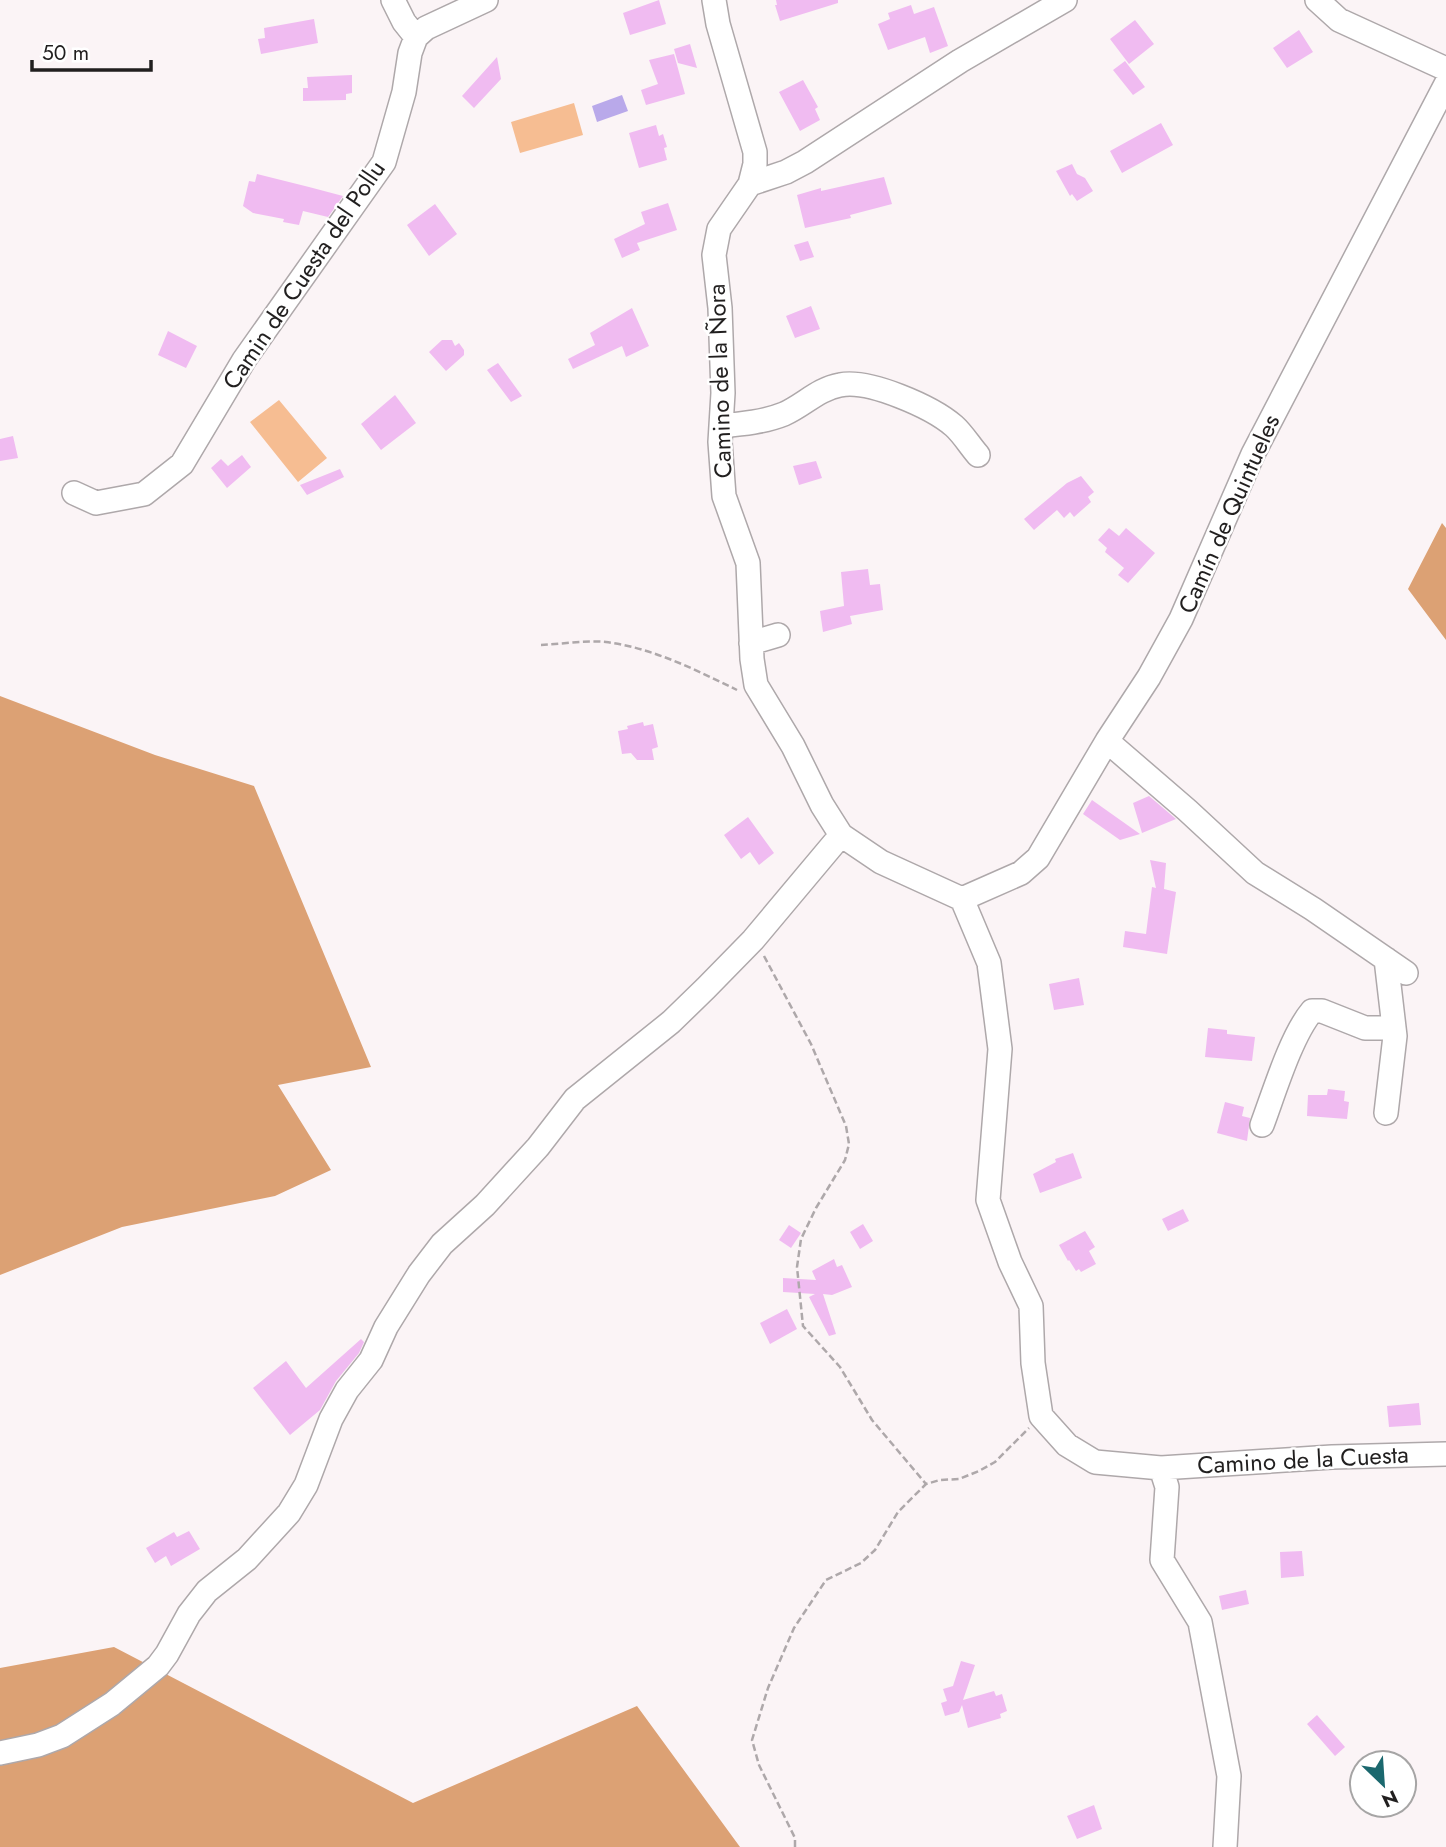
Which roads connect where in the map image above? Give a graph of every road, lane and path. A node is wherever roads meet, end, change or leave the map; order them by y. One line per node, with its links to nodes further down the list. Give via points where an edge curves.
1 (393, 0): 6 (street)
2 (486, 0): 6 (street, via 426,27)
3 (714, 0): 9 (street, Camino de la Ñora, via 755,152)
4 (1065, 0): 9 (street, via 960,61 805,162)
5 (1317, 0): 7 (street, via 1339,20)
6 (416, 37): 12 (street, Camin de Cuesta del Pollu, via 384,162 244,360 182,464 145,494 96,503)
7 (1446, 69)
8 (1446, 84): 17 (street, Camín de Quintueles, via 1253,454 1181,619)
9 (750, 184): 10 (street, Camino de la Ñora, via 719,229 714,255)
10 (721, 426): 11 (street, via 785,413 816,393 843,384 886,390 921,405 954,426); 14 (street, Camino de la Ñora, via 724,496 748,563)
11 (978, 455)
12 (74, 493)
13 (778, 635): 14 (street)
14 (751, 643): 16 (street, Camino de la Ñora)
15 (541, 645): 16 (path, via 604,642 634,648 668,658 741,692)
16 (761, 694): 18 (street, Camino de la Ñora)
17 (1107, 741): 19 (street, Camín de Quintueles, via 1038,858 1021,873); 21 (street, via 1255,873)
18 (841, 835): 19 (street, via 881,862); 20 (street)
19 (962, 899): 26 (street, via 989,963 1000,1049 988,1200 1031,1306)
20 (753, 940): 29 (path, via 811,1044 846,1126 849,1144 845,1160 801,1239 797,1267 803,1326 840,1367 872,1420); 30 (street, via 671,1022 575,1099 520,1167 442,1244 419,1274 371,1360 347,1390 289,1513 247,1559 207,1591 158,1666 112,1704 62,1736)
21 (1386, 960): 22 (street); 23 (street)
22 (1406, 973)
23 (1394, 1028): 24 (street); 25 (street, via 1365,1028 1312,1011 1304,1020)
24 (1386, 1113)
25 (1262, 1125)
26 (1041, 1416): 28 (street, Camino de la Cuesta, via 1067,1445 1095,1462); 29 (path, via 995,1462 959,1479)
27 (1446, 1454): 28 (street, Camino de la Cuesta)
28 (1161, 1468): 32 (street, via 1167,1487 1163,1560 1200,1622 1229,1776)
29 (926, 1484): 31 (path, via 898,1512 875,1550 861,1563 826,1580 794,1628 768,1688 752,1740)
30 (0, 1753)
31 (795, 1847)
32 (1225, 1847)

